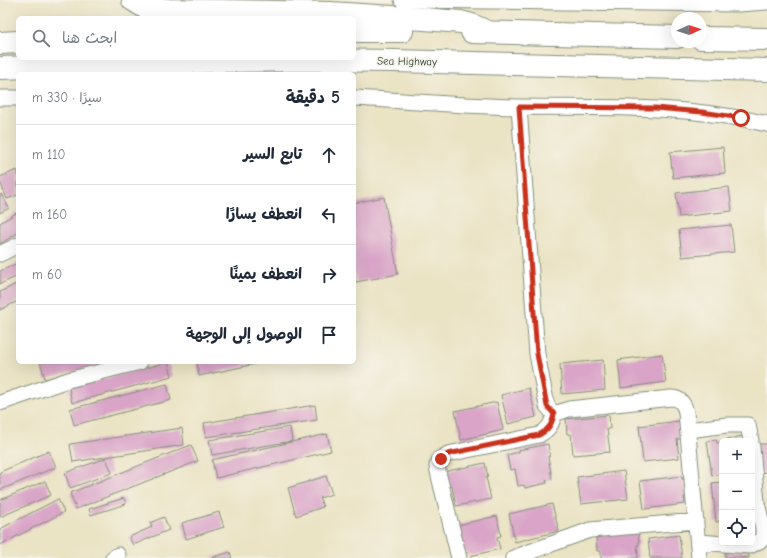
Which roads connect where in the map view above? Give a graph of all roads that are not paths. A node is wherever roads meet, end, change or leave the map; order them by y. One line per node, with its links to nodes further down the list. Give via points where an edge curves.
1 (133, 0): 6 (highway, via 146,8 168,10 330,13 461,22)
2 (402, 0): 3 (street)
3 (586, 1): 4 (street, via 738,4)
4 (767, 2)
5 (356, 31): 6 (highway)
6 (487, 32): 7 (highway)
7 (671, 37)
8 (707, 38): 9 (highway)
9 (767, 39)
10 (16, 42): 11 (highway)
11 (0, 43)
12 (73, 65): 13 (highway, Sea Highway); 14 (highway, Sea Highway, via 227,61 394,61); 15 (highway)
13 (0, 68)
14 (767, 70)
15 (37, 72)
16 (16, 76): 17 (highway)
17 (0, 79)
18 (0, 98): 19 (street)
19 (16, 98)
20 (356, 98): 21 (street)
21 (519, 107): 22 (street, via 655,108 718,114); 27 (street, via 537,354 547,406)
22 (767, 124)
23 (16, 246): 24 (street)
24 (0, 254)
25 (132, 364): 26 (street, via 68,380)
26 (0, 403)
27 (554, 414): 28 (street, via 569,409 677,398 684,406); 33 (street, via 547,431 539,435 448,454 441,459 437,466)
28 (688, 430): 29 (street, via 748,425); 31 (street)
29 (751, 438)
30 (754, 474): 32 (street, via 763,539 750,546)
31 (696, 521): 32 (street); 34 (street, via 590,530)
32 (699, 542): 35 (street)
33 (459, 558)
34 (513, 558)
35 (700, 558)

